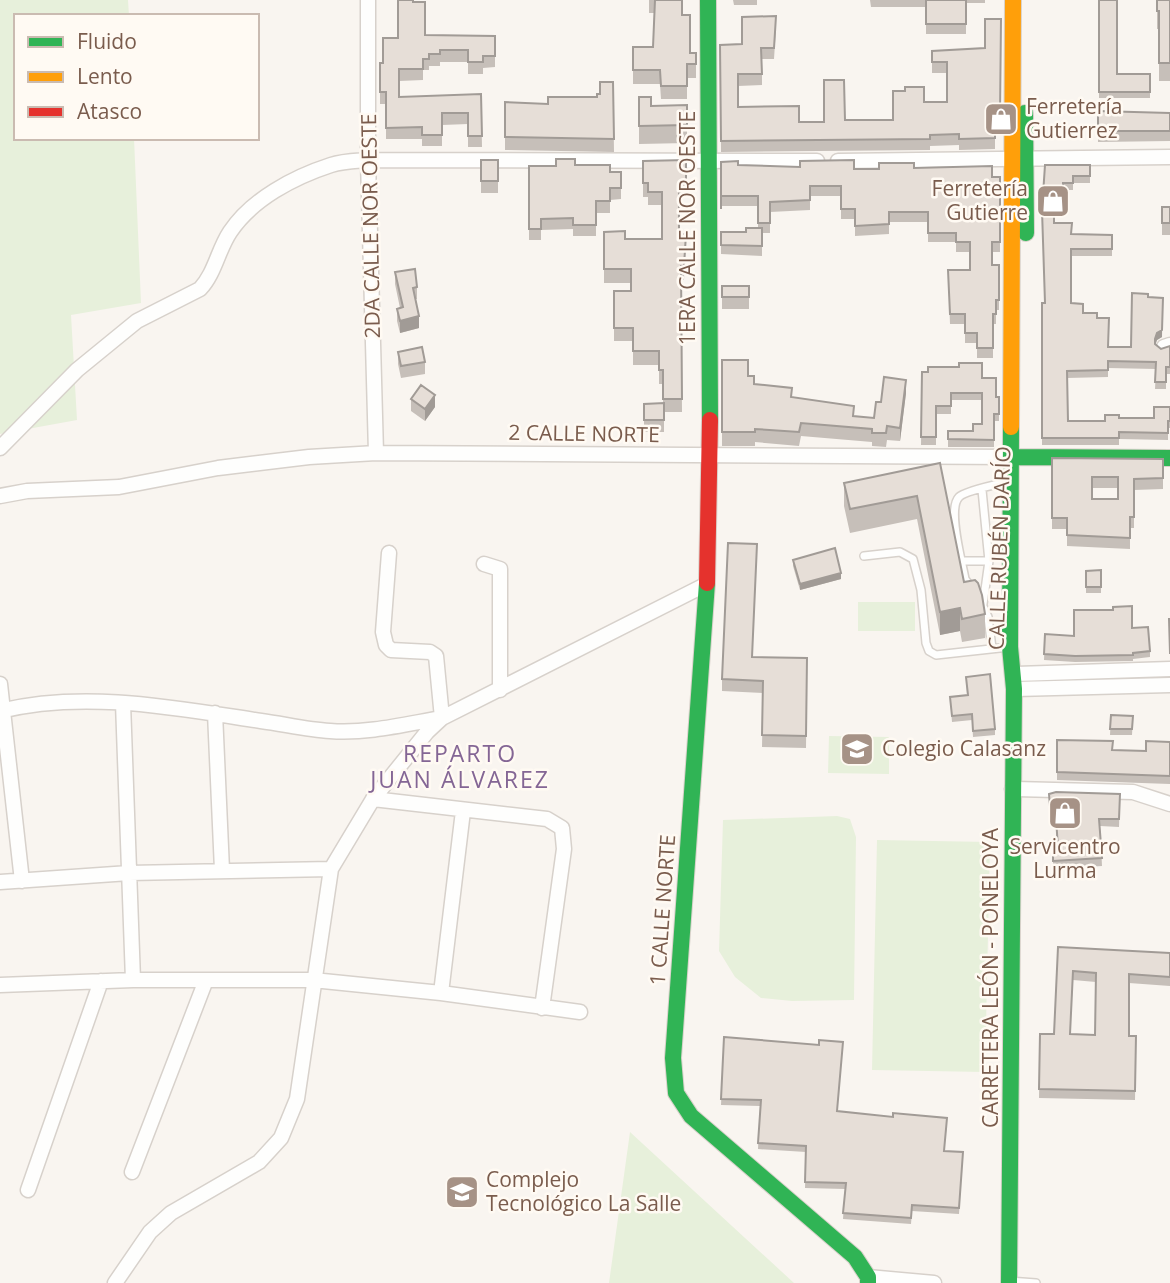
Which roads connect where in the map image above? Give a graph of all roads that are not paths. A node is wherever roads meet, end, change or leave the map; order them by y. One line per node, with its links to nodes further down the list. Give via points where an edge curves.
1 (369, 0): 7 (street, 2DA CALLE NOR OESTE)
2 (708, 0): 8 (street, 1ERA CALLE NOR OESTE)
3 (1013, 0): 6 (street, CALLE RUBÉN DARÍO)
4 (1023, 0): 6 (street, CALLE RUBÉN DARÍO)
5 (1170, 157): 6 (street)
6 (1019, 158): 8 (street); 12 (street, CALLE RUBÉN DARÍO)
7 (369, 160): 8 (street); 9 (street, via 333,164 250,208 229,233 200,289 137,321 77,370); 10 (street, 2DA CALLE NOR OESTE)
8 (709, 162): 11 (street, 1ERA CALLE NOR OESTE)
9 (0, 449)
10 (376, 453): 11 (street, 2 CALLE NORTE); 16 (street, 2 CALLE NORTE, via 218,468 119,487)
11 (710, 456): 12 (street, 2 CALLE NORTE); 22 (street, 1 CALLE NORTE)
12 (1018, 457): 13 (street, 2 CALLE NORTE); 14 (street, CALLE RUBÉN DARÍO); 27 (street, CALLE RUBÉN DARÍO, via 1021,649)
13 (1170, 458)
14 (1012, 481): 15 (lane); 24 (street, CALLE RUBÉN DARÍO)
15 (982, 490): 19 (lane, via 958,498 953,510); 20 (lane)
16 (0, 496)
17 (389, 553): 34 (street, via 386,645 391,650 436,656)
18 (864, 556): 25 (lane, via 900,552 912,559 929,650 936,655)
19 (961, 561): 20 (lane); 23 (lane, via 965,579)
20 (989, 561): 23 (lane)
21 (484, 564): 30 (street, via 500,569)
22 (707, 584): 30 (street); 54 (street, 1 CALLE NORTE, via 673,1058 676,1093 691,1116 855,1257)
23 (983, 604): 25 (lane)
24 (1010, 647): 25 (lane); 27 (street, CALLE RUBÉN DARÍO)
25 (992, 648)
26 (1170, 670): 27 (street)
27 (1014, 682): 29 (street); 35 (street, CARRETERA LEÓN - PONELOYA)
28 (0, 684): 32 (street)
29 (1170, 685)
30 (500, 690): 34 (street)
31 (123, 703): 32 (street, via 49,701); 33 (street); 41 (street)
32 (2, 711): 42 (street)
33 (215, 713): 34 (street, via 330,731); 40 (street)
34 (442, 718): 36 (street)
35 (1012, 789): 37 (street, via 1133,792); 55 (street, CARRETERA LEÓN - PONELOYA)
36 (373, 799): 38 (street); 39 (street)
37 (1170, 804)
38 (463, 811): 49 (street); 50 (street, via 547,819 562,828 564,849)
39 (331, 869): 40 (street); 46 (street)
40 (222, 870): 41 (street)
41 (129, 873): 42 (street); 44 (street)
42 (22, 881): 43 (street)
43 (0, 882)
44 (133, 980): 45 (street); 47 (street)
45 (206, 980): 46 (street); 52 (street)
46 (313, 980): 49 (street); 56 (street, via 297,1099 281,1138 260,1162 171,1213 150,1232)
47 (102, 981): 48 (street); 53 (street)
48 (0, 985)
49 (441, 993): 50 (street)
50 (542, 1008): 51 (street)
51 (580, 1012)
52 (132, 1172)
53 (28, 1190)
54 (868, 1280): 57 (street)
55 (1008, 1282): 58 (lane)
56 (115, 1283)
57 (934, 1283)
58 (1036, 1283)

